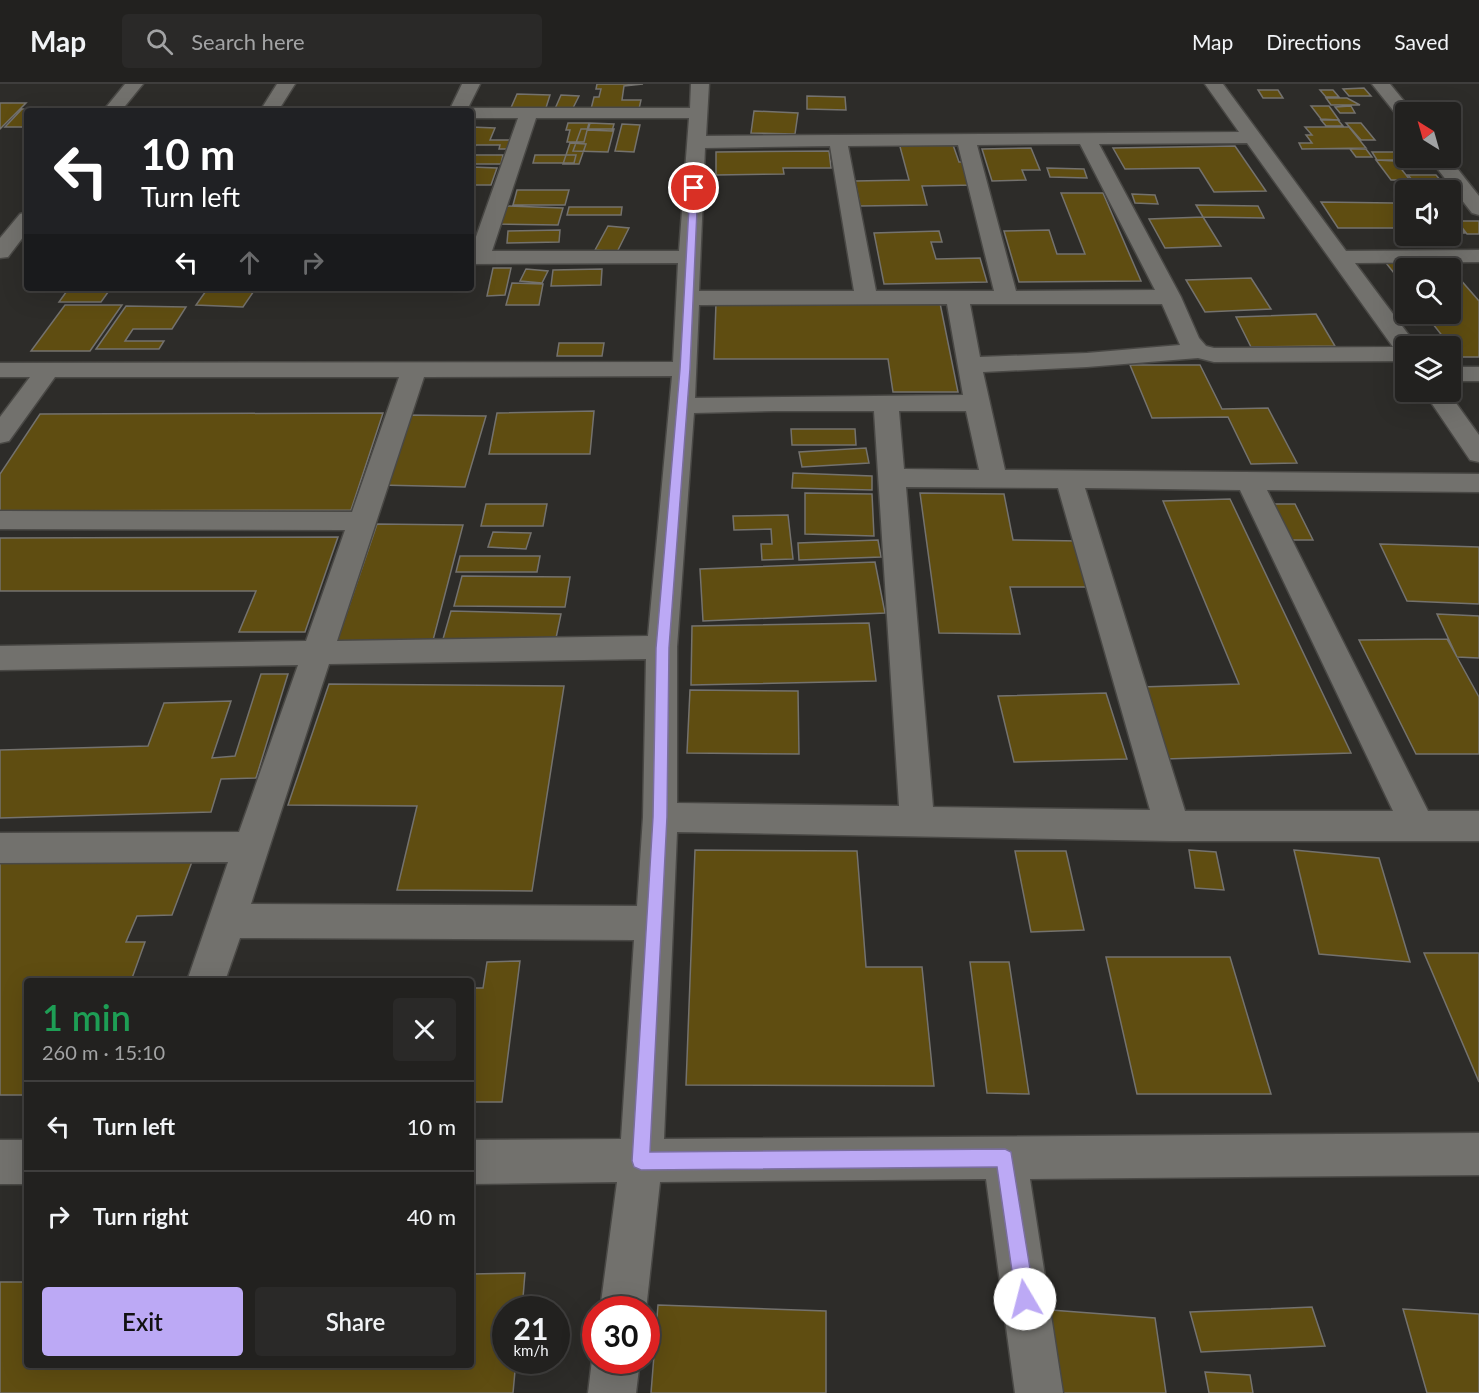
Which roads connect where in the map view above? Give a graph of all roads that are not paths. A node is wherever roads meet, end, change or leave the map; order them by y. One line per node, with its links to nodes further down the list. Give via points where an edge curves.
1 (134, 84): 7 (street)
2 (286, 84): 8 (street)
3 (471, 84): 9 (street)
4 (1214, 84): 13 (street)
5 (1381, 84): 6 (street)
6 (1396, 102)
7 (114, 108)
8 (271, 108)
9 (459, 108)
10 (474, 113): 11 (street)
11 (529, 113): 12 (street); 25 (street)
12 (699, 113): 16 (street); 23 (street)
13 (1252, 136): 14 (street); 24 (street)
14 (1086, 138): 15 (street); 28 (street)
15 (966, 139): 16 (street); 27 (street)
16 (838, 141): 30 (street)
17 (1447, 168): 18 (street)
18 (1479, 209)
19 (24, 222): 20 (street)
20 (0, 252): 21 (street)
21 (24, 252)
22 (1479, 256): 24 (street)
23 (689, 257): 25 (street); 29 (street)
24 (1340, 257): 31 (street)
25 (475, 259)
26 (957, 297): 27 (street); 30 (street); 34 (street)
27 (1007, 297): 28 (street)
28 (1170, 297): 32 (street, via 1188,340)
29 (688, 298): 30 (street); 36 (street)
30 (866, 298)
31 (1397, 336)
32 (1198, 351): 33 (street, via 1214,355); 34 (street)
33 (1395, 354)
34 (971, 364): 42 (street)
35 (414, 369): 36 (street); 38 (street); 53 (street)
36 (685, 369): 44 (street)
37 (0, 370): 38 (street)
38 (48, 370): 45 (street)
39 (1461, 374): 40 (street)
40 (1479, 374)
41 (1444, 402): 46 (street)
42 (977, 403): 43 (street); 48 (street)
43 (886, 404): 44 (street); 47 (street)
44 (681, 406): 54 (street)
45 (0, 435)
46 (1479, 454)
47 (891, 478): 48 (street); 58 (street)
48 (994, 480): 49 (street)
49 (1069, 480): 50 (street); 59 (street)
50 (1250, 481): 51 (street); 60 (street)
51 (1479, 483)
52 (0, 520): 53 (street)
53 (362, 521): 55 (street)
54 (662, 648): 55 (street); 57 (street)
55 (317, 654): 56 (street); 62 (street)
56 (0, 658)
57 (660, 817): 58 (street); 65 (street)
58 (917, 822): 59 (street)
59 (1172, 825): 60 (street)
60 (1418, 826): 61 (street)
61 (1479, 826)
62 (252, 847): 63 (street); 64 (street)
63 (0, 848)
64 (226, 921): 65 (street); 66 (street)
65 (654, 923): 70 (street)
66 (207, 978)
67 (1479, 1154): 68 (street)
68 (1005, 1158): 70 (street); 76 (street)
69 (474, 1161): 70 (street)
70 (641, 1161): 73 (street)
71 (0, 1162): 72 (street)
72 (24, 1162)
73 (624, 1296)
74 (614, 1374): 75 (street)
75 (612, 1393)
76 (1039, 1393)

